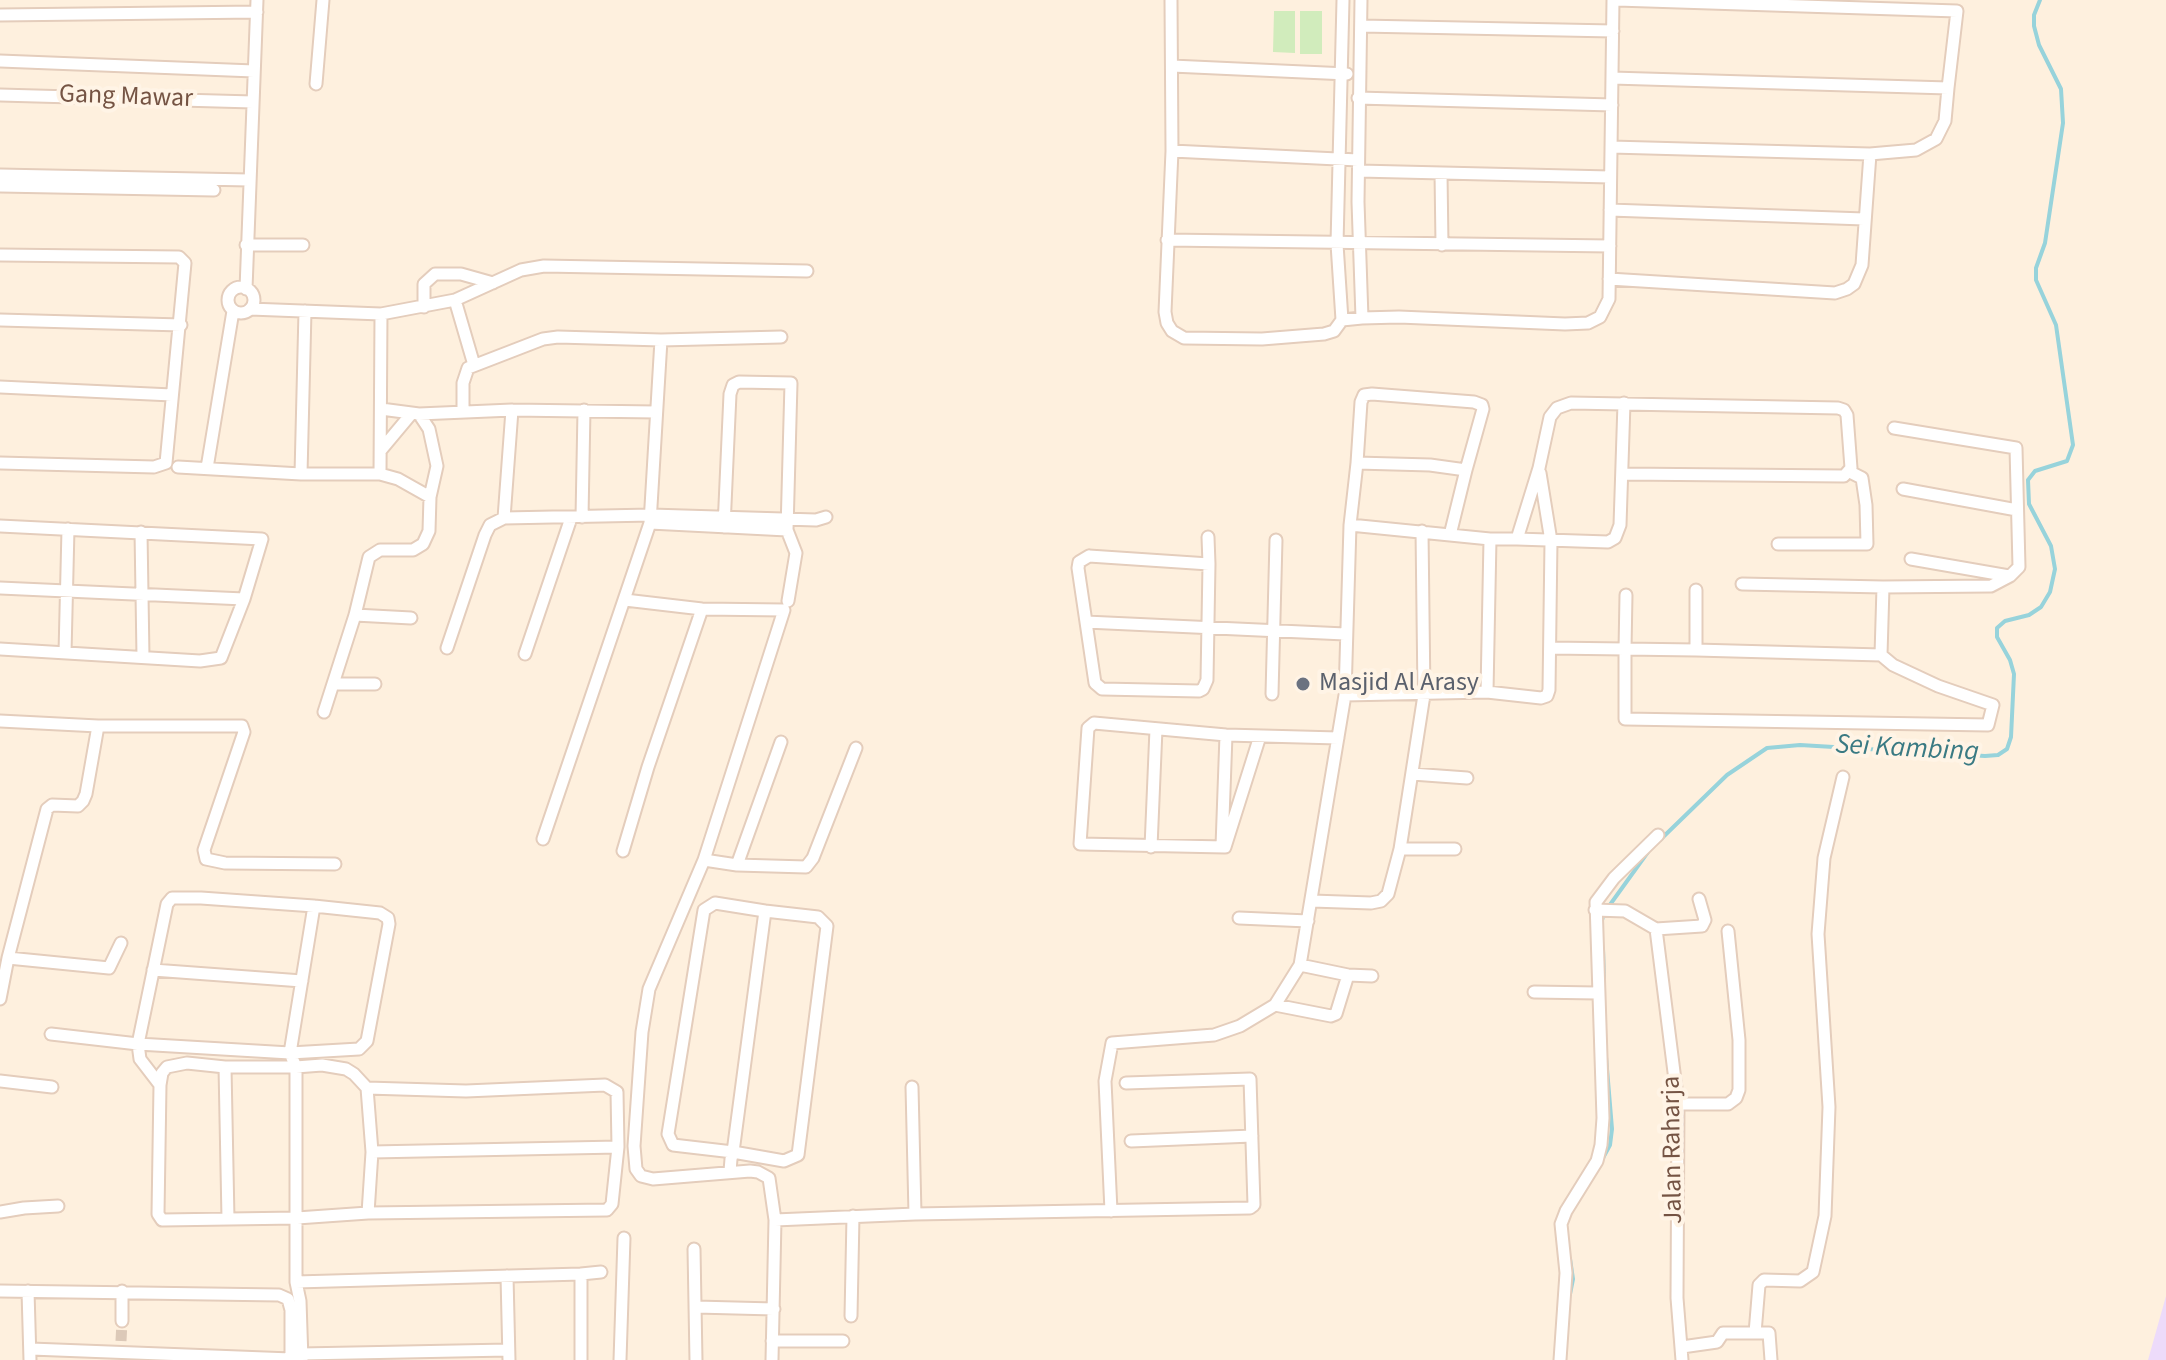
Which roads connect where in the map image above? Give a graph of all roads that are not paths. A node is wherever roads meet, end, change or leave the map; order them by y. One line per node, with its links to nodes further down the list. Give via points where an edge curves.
1 (323, 0): 18 (street)
2 (1171, 0): 13 (street)
3 (1343, 0): 15 (street)
4 (1361, 0): 10 (street)
5 (1615, 0): 6 (street); 11 (street)
6 (1790, 3): 8 (street)
7 (257, 6): 9 (street); 14 (street)
8 (1958, 6): 19 (street)
9 (0, 15)
10 (1361, 26): 11 (street); 16 (street)
11 (1613, 31): 17 (street)
12 (0, 61): 14 (street)
13 (1172, 66): 15 (street); 25 (street)
14 (254, 71): 22 (street)
15 (1340, 74): 16 (street); 27 (street)
16 (1359, 74): 21 (street)
17 (1612, 78): 19 (street); 23 (street)
18 (316, 84)
19 (1948, 88): 26 (street, via 1945,121 1936,139 1916,150)
20 (0, 95): 22 (street, Gang Mawar)
21 (1358, 98): 23 (street); 28 (street)
22 (253, 102): 32 (street)
23 (1612, 105): 24 (street)
24 (1611, 147): 26 (street); 31 (street)
25 (1172, 151): 27 (street); 37 (street)
26 (1870, 154): 36 (street)
27 (1338, 160): 28 (street); 38 (street)
28 (1358, 166): 29 (street); 39 (street)
29 (1441, 173): 31 (street); 42 (street)
30 (0, 175): 32 (street)
31 (1610, 177): 35 (street)
32 (249, 180): 40 (street)
33 (0, 186): 34 (street)
34 (214, 190)
35 (1610, 210): 36 (street); 43 (street)
36 (1864, 219): 46 (street, via 1858,276 1854,284 1835,293)
37 (1167, 240): 38 (street); 57 (street, via 1167,323 1184,338 1296,338 1334,331)
38 (1337, 244): 39 (street); 57 (street)
39 (1359, 244): 42 (street); 55 (street)
40 (246, 245): 41 (street); 48 (street)
41 (303, 245)
42 (1442, 245): 43 (street)
43 (1610, 246): 46 (street)
44 (0, 255): 58 (street, via 179,257 185,263)
45 (807, 271): 47 (street, via 544,266)
46 (1609, 279): 55 (street, via 1609,299 1595,322)
47 (494, 283): 49 (street); 50 (street, via 435,274 424,284)
48 (246, 289): 51 (street, via 253,298); 52 (street, via 229,294)
49 (455, 300): 50 (street); 61 (street)
50 (424, 307): 54 (street)
51 (250, 309): 52 (street); 53 (street)
52 (233, 311): 76 (street)
53 (305, 311): 54 (street); 80 (street)
54 (381, 314): 65 (street)
55 (1362, 318): 57 (street)
56 (0, 320): 58 (street)
57 (1342, 320)
58 (181, 325): 63 (street)
59 (781, 337): 60 (street)
60 (661, 340): 61 (street, via 550,337); 69 (street)
61 (474, 365): 68 (street, via 464,374)
62 (0, 387): 63 (street)
63 (172, 395): 73 (street, via 164,465)
64 (1624, 403): 77 (street, via 1557,408 1550,417); 79 (street, via 1841,408 1847,418); 82 (street)
65 (381, 409): 70 (street); 72 (street)
66 (512, 410): 67 (street); 68 (street); 87 (street)
67 (584, 410): 69 (street); 88 (street)
68 (463, 411): 70 (street)
69 (656, 412): 89 (street)
70 (416, 413): 72 (street); 84 (street, via 435,446)
71 (1894, 428): 85 (street, via 2016,448)
72 (381, 450): 81 (street)
73 (0, 463)
74 (1357, 463): 78 (street); 78 (street, via 1361,402 1372,394 1482,405); 92 (street)
75 (178, 467): 76 (street)
76 (207, 468): 80 (street)
77 (1539, 468): 100 (street); 102 (street)
78 (1466, 470): 97 (street)
79 (1850, 472): 82 (street); 103 (street, via 1862,478 1867,544)
80 (301, 474): 81 (street)
81 (380, 474): 84 (street)
82 (1623, 474): 102 (street, via 1620,530 1614,540)
83 (1903, 489): 85 (street)
84 (430, 497): 118 (street, via 427,539 413,550 371,554)
85 (2017, 510): 106 (street, via 2019,567)
86 (826, 517): 91 (street)
87 (504, 518): 88 (street); 124 (street, via 490,525 485,535)
88 (577, 518): 89 (street); 130 (street)
89 (651, 519): 90 (street); 115 (street)
90 (725, 523): 91 (street); 91 (street, via 733,385 790,383)
91 (787, 525): 116 (street, via 796,553)
92 (1350, 525): 95 (street); 123 (street)
93 (0, 526): 94 (street)
94 (68, 529): 96 (street); 111 (street)
95 (1422, 531): 97 (street); 138 (street)
96 (141, 532): 113 (street); 114 (street, via 262,539)
97 (1450, 535): 99 (street)
98 (1208, 537): 105 (street)
99 (1490, 539): 100 (street); 135 (street)
100 (1517, 539): 102 (street)
101 (1276, 540): 122 (street)
102 (1551, 541): 125 (street)
103 (1778, 544)
104 (1911, 559): 106 (street)
105 (1209, 564): 120 (street, via 1089,556 1078,568); 121 (street)
106 (2010, 576): 108 (street, via 1991,586)
107 (1742, 584): 108 (street)
108 (1883, 587): 131 (street)
109 (0, 588): 111 (street)
110 (1696, 590): 128 (street)
111 (65, 593): 113 (street); 129 (street)
112 (1626, 595): 127 (street)
113 (142, 596): 114 (street); 132 (street)
114 (244, 599): 132 (street, via 221,658)
115 (625, 600): 117 (street); 152 (street)
116 (788, 601)
117 (702, 609): 157 (street); 158 (street, via 784,610)
118 (355, 615): 119 (street); 133 (street)
119 (411, 618)
120 (1086, 622): 121 (street); 121 (street, via 1093,677 1102,689 1203,689)
121 (1207, 629): 122 (street)
122 (1275, 629): 123 (street); 136 (street)
123 (1345, 634): 137 (street)
124 (447, 648)
125 (1550, 648): 127 (street); 135 (street, via 1547,696)
126 (0, 649): 129 (street)
127 (1625, 649): 128 (street); 131 (street, via 1625,719 1988,725 1993,705 1938,686)
128 (1696, 650): 131 (street)
129 (65, 653): 132 (street)
130 (525, 654)
131 (1881, 655)
132 (143, 657)
133 (333, 684): 134 (street); 139 (street)
134 (375, 684)
135 (1487, 692): 138 (street)
136 (1272, 694)
137 (1345, 695): 138 (street); 145 (street)
138 (1424, 695): 148 (street)
139 (324, 712)
140 (0, 721): 141 (street)
141 (98, 726): 159 (street, via 243,727 204,850 206,859); 171 (street, via 83,801 47,809)
142 (1156, 729): 143 (street); 153 (street); 153 (street, via 1094,723 1088,728 1079,841 1082,846)
143 (1226, 735): 144 (street); 154 (street)
144 (1260, 736): 145 (street); 154 (street)
145 (1338, 738): 162 (street)
146 (781, 742): 160 (street)
147 (856, 748): 160 (street, via 811,863)
148 (1412, 774): 150 (street); 155 (street)
149 (1843, 777): 221 (street, via 1824,858 1818,934 1829,1107 1825,1216 1813,1272 1800,1281 1764,1280 1759,1285)
150 (1467, 778)
151 (1658, 835): 164 (street, via 1607,886 1596,900)
152 (543, 839)
153 (1151, 847): 154 (street)
154 (1222, 848)
155 (1400, 849): 156 (street); 162 (street, via 1388,894 1381,901)
156 (1455, 849)
157 (623, 851)
158 (704, 860): 160 (street); 198 (street, via 645,1004 634,1158 641,1176 653,1179)
159 (335, 864)
160 (737, 865)
161 (1699, 899): 168 (street, via 1702,926)
162 (1312, 901): 167 (street)
163 (314, 906): 173 (street, via 172,898); 176 (street); 183 (street, via 380,913 389,924 367,1041 355,1050)
164 (1597, 910): 168 (street, via 1625,911); 178 (street)
165 (765, 911): 197 (street); 197 (street, via 715,903 704,910 668,1134 673,1145); 197 (street, via 818,917 827,926 798,1155 784,1161)
166 (1239, 918): 167 (street)
167 (1308, 921): 172 (street)
168 (1656, 929): 192 (street, Jalan Raharja)
169 (1728, 931): 192 (street, via 1739,1090 1728,1104)
170 (121, 943): 171 (street, via 109,968)
171 (8, 958): 179 (street)
172 (1300, 965): 174 (street); 180 (street)
173 (153, 970): 176 (street); 182 (street)
174 (1348, 975): 175 (street); 180 (street, via 1336,1014)
175 (1372, 976)
176 (302, 981): 183 (street)
177 (1534, 992): 178 (street)
178 (1597, 993): 238 (street, via 1601,1145 1561,1224 1566,1273)
179 (0, 999)
180 (1275, 1005): 200 (street, via 1214,1035 1112,1043 1105,1081)
181 (51, 1034): 182 (street)
182 (138, 1044): 183 (street); 188 (street, via 140,1059)
183 (290, 1053): 185 (street)
184 (225, 1067): 185 (street); 188 (street, via 176,1064 162,1073); 206 (street)
185 (296, 1067): 191 (street, via 346,1069); 205 (street)
186 (0, 1081): 189 (street)
187 (1126, 1083): 193 (street, via 1249,1078)
188 (160, 1085): 206 (street, via 159,1217)
189 (52, 1087)
190 (912, 1087): 203 (street)
191 (367, 1088): 195 (street, via 466,1091 605,1085 617,1092); 196 (street)
192 (1678, 1104): 224 (street, Jalan Raharja, via 1677,1298)
193 (1252, 1136): 194 (street); 200 (street, via 1251,1208)
194 (1131, 1141)
195 (618, 1147): 196 (street); 202 (street, via 607,1210)
196 (372, 1152): 202 (street)
197 (733, 1152): 198 (street)
198 (730, 1171): 207 (street, via 769,1178)
199 (58, 1206): 201 (street)
200 (1111, 1211): 203 (street)
201 (0, 1212)
202 (368, 1213): 205 (street)
203 (915, 1214): 204 (street)
204 (853, 1216): 207 (street); 219 (street)
205 (297, 1218): 206 (street); 213 (street)
206 (228, 1219)
207 (775, 1220): 218 (street)
208 (624, 1238): 235 (street)
209 (694, 1249): 217 (street)
210 (601, 1272): 211 (street)
211 (581, 1274): 212 (street); 234 (street)
212 (507, 1276): 213 (street); 227 (street)
213 (296, 1282): 232 (street)
214 (0, 1291): 215 (street)
215 (28, 1291): 216 (street); 226 (street)
216 (122, 1291): 220 (street); 232 (street, via 279,1295 288,1299 291,1310)
217 (696, 1307): 218 (street); 236 (street)
218 (774, 1309): 222 (street)
219 (851, 1316)
220 (122, 1321)
221 (1755, 1333): 224 (street, via 1723,1333 1717,1342); 240 (street, via 1769,1333)
222 (772, 1341): 223 (street); 237 (street)
223 (843, 1341)
224 (1682, 1347): 239 (street, Jalan Raharja)
225 (121, 1351): 229 (street); 230 (street)
226 (30, 1355): 228 (street)
227 (508, 1355): 232 (street)
228 (77, 1356): 229 (street)
229 (98, 1356)
230 (189, 1358): 231 (street)
231 (222, 1358): 233 (street)
232 (296, 1358): 233 (street)
233 (256, 1359)
234 (581, 1360)
235 (620, 1360)
236 (696, 1360)
237 (772, 1360)
238 (1560, 1360)
239 (1682, 1360)
240 (1771, 1360)

